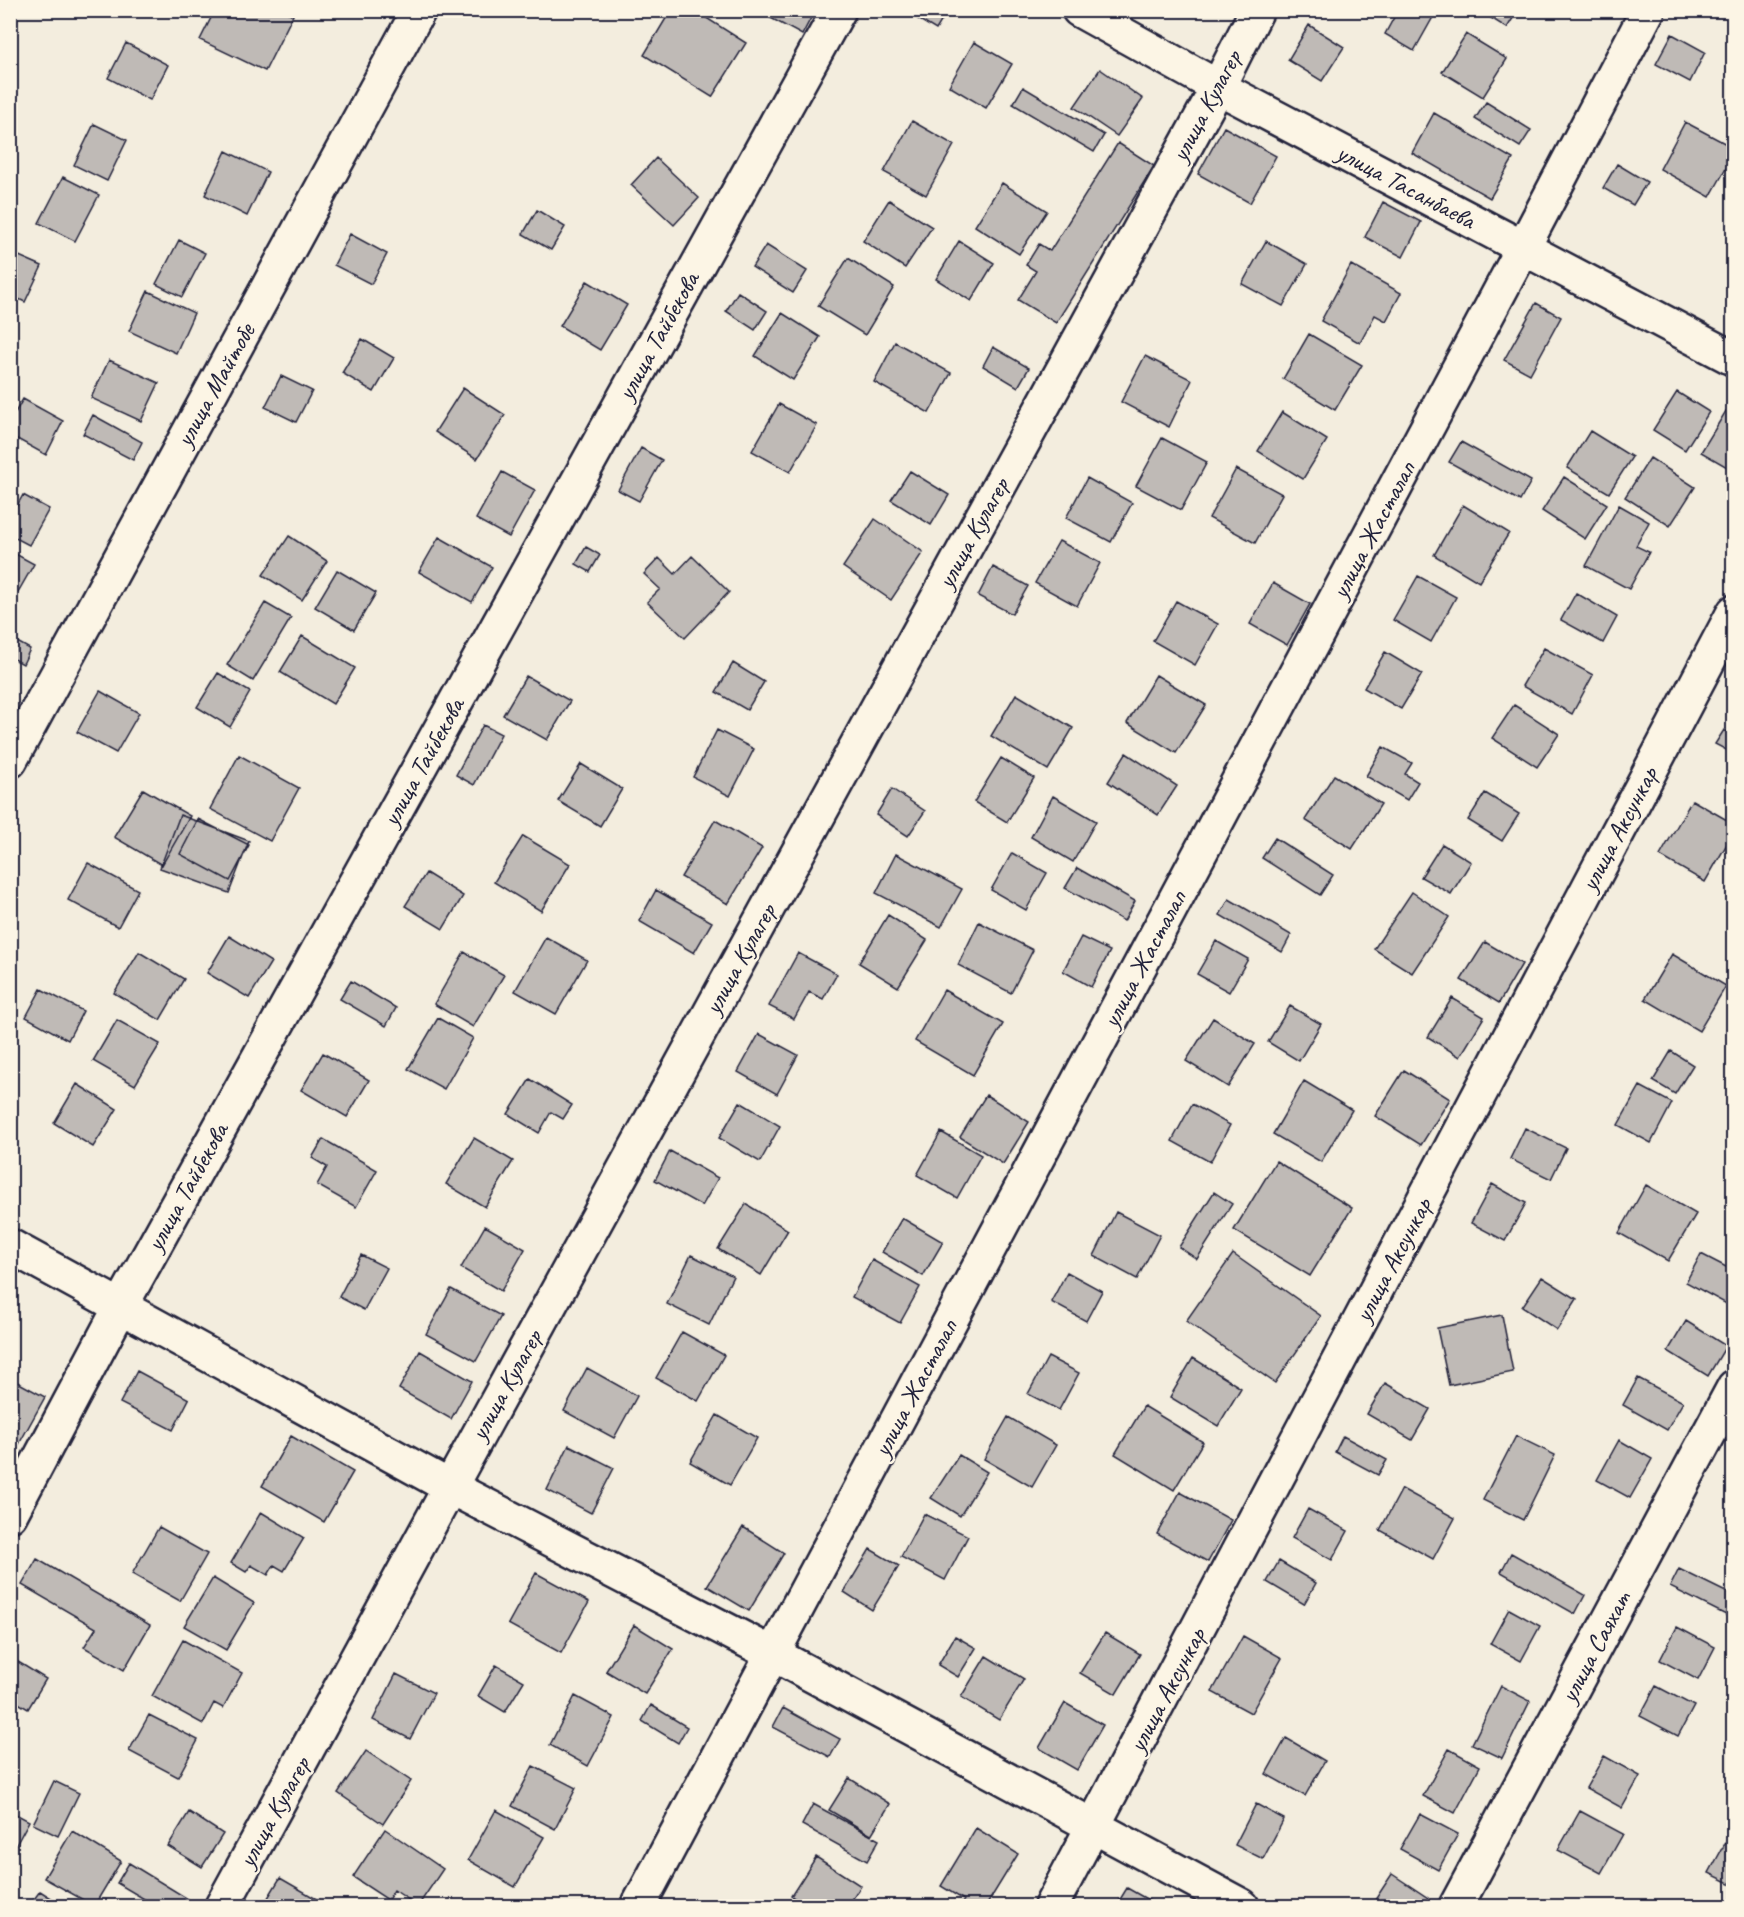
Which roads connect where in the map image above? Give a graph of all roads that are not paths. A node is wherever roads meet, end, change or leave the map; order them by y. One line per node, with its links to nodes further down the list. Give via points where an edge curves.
1 (419, 10): 10 (street, улица Майтобе)
2 (839, 10): 12 (street, улица Тайбекова)
3 (1079, 10): 6 (street, улица Тасанбаева)
4 (1257, 10): 6 (street, улица Кулагер)
5 (1648, 10): 7 (street, улица Жасталап)
6 (1218, 87): 7 (street, улица Тасанбаева); 14 (street, улица Кулагер)
7 (1523, 248): 8 (street, улица Тасанбаева); 16 (street, улица Жасталап)
8 (1734, 359)
9 (1734, 612): 17 (street, улица Аксункар)
10 (10, 760)
11 (10, 1246): 12 (street)
12 (121, 1306): 14 (street); 15 (street, улица Тайбекова)
13 (1734, 1387): 22 (street, улица Саяхат)
14 (450, 1487): 16 (street); 18 (street, улица Кулагер)
15 (10, 1515)
16 (773, 1654): 17 (street); 19 (street, улица Жасталап)
17 (1095, 1826): 20 (street, улица Аксункар); 21 (street)
18 (222, 1906)
19 (638, 1906)
20 (1051, 1906)
21 (1242, 1906)
22 (1455, 1906)

